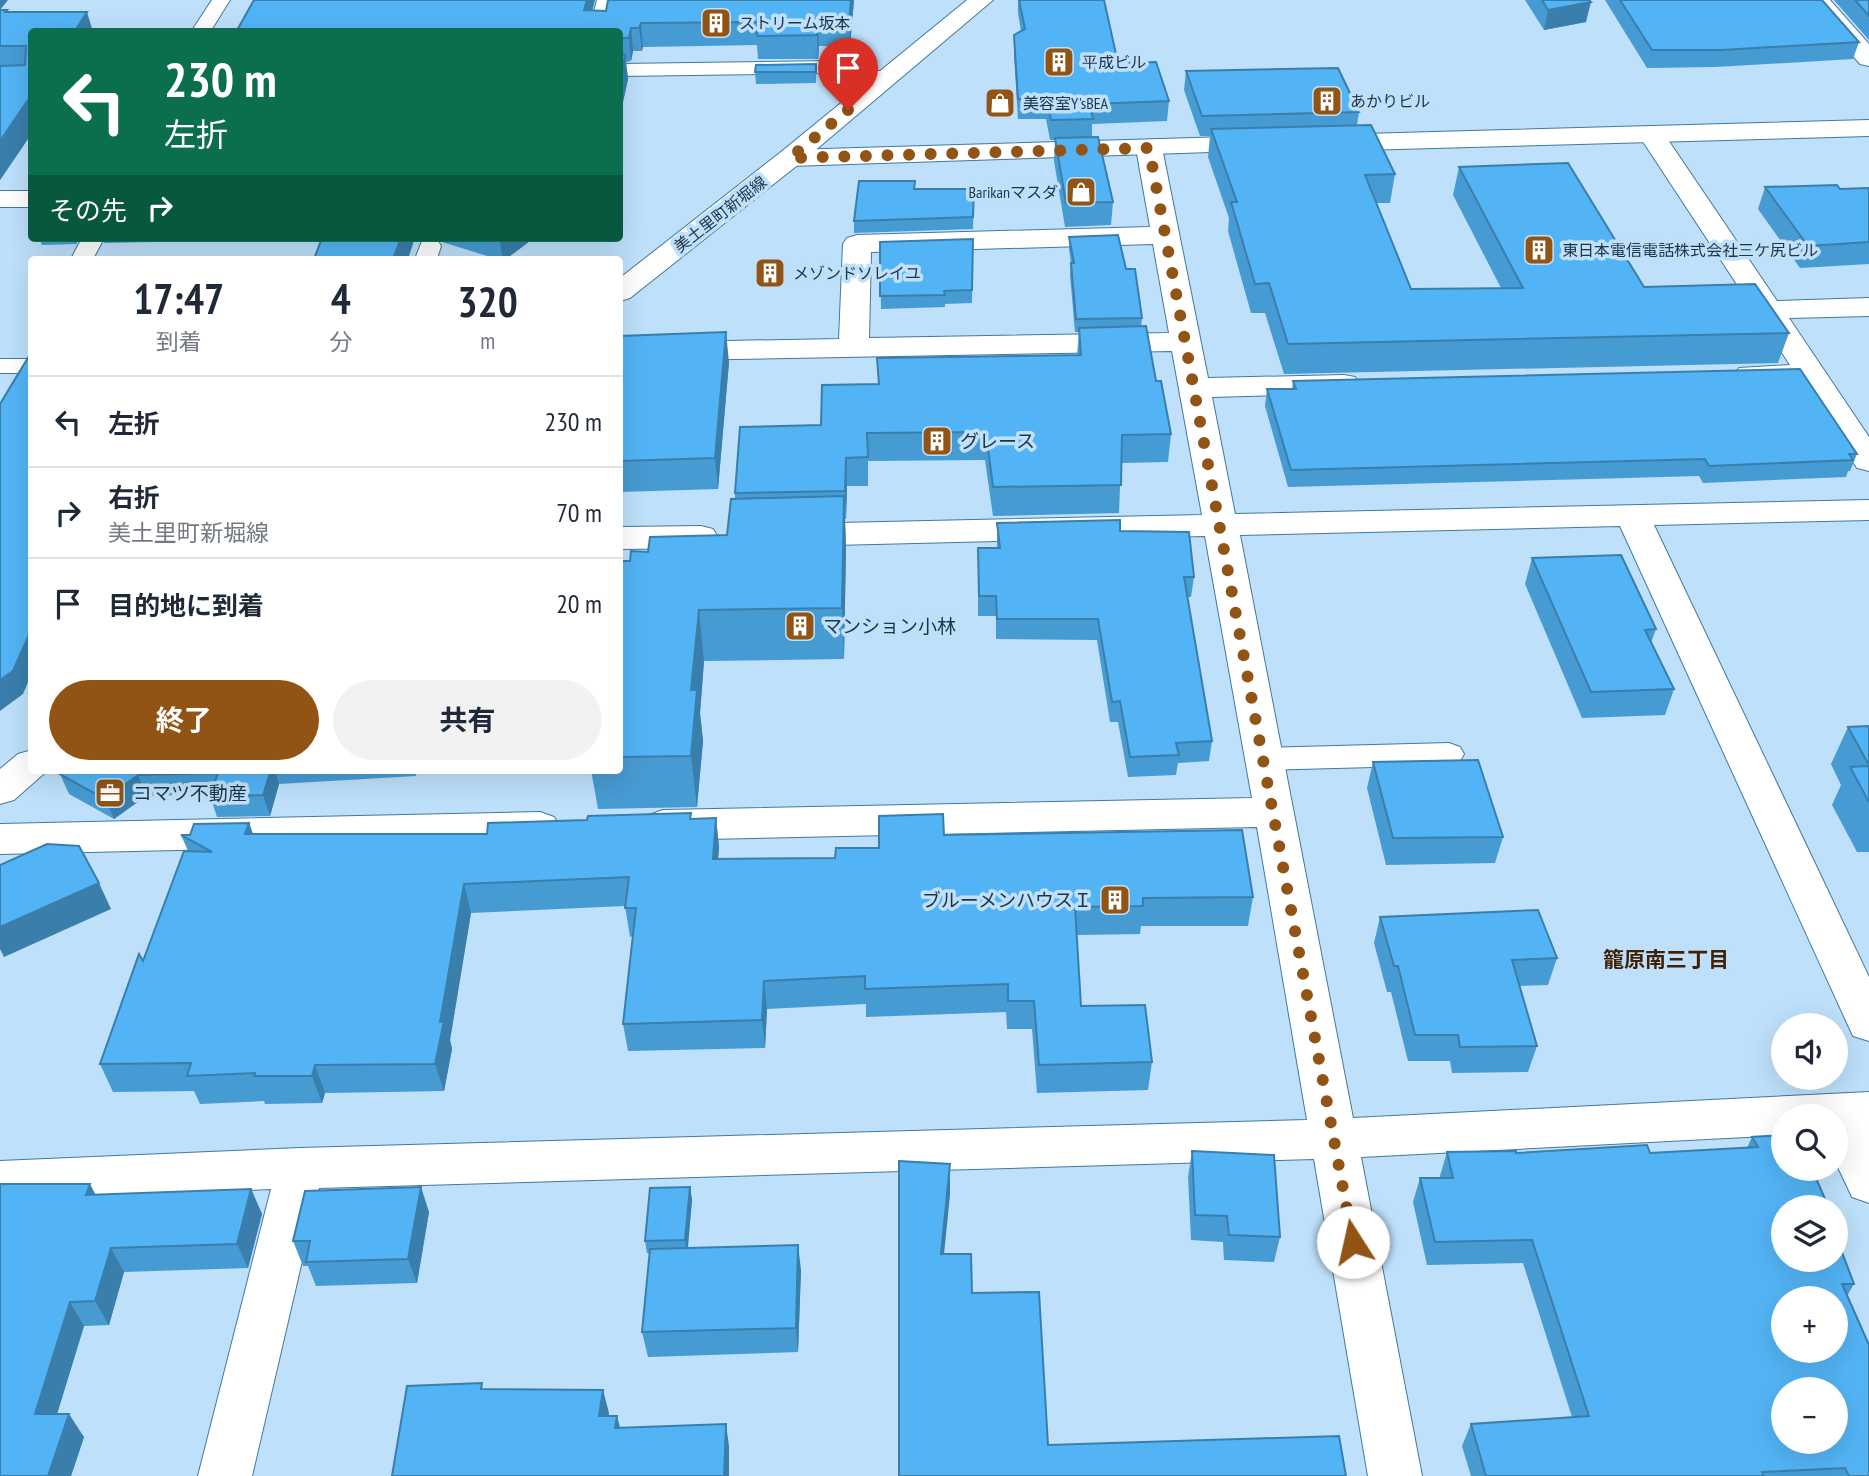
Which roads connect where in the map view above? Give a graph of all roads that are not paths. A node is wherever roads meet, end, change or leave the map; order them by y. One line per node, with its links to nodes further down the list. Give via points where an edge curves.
1 (221, 0): 5 (lane)
2 (606, 0): 6 (lane)
3 (981, 0): 9 (street, 美土里町新堀線)
4 (1817, 0): 7 (street)
5 (203, 28)
6 (599, 28)
7 (1869, 59)
8 (623, 70): 9 (lane, via 832,67)
9 (886, 78): 13 (street, 美土里町新堀線)
10 (1869, 128): 11 (street)
11 (1651, 134): 12 (street); 19 (street)
12 (1149, 148): 13 (street); 16 (street)
13 (790, 158): 17 (street, 美土里町新堀線)
14 (0, 199): 15 (street)
15 (28, 199)
16 (1165, 235): 20 (street); 21 (street, via 857,244)
17 (623, 290)
18 (1869, 307): 19 (street)
19 (1769, 310): 26 (street)
20 (1185, 342): 21 (street); 30 (street)
21 (854, 346): 22 (street)
22 (623, 352)
23 (28, 361): 25 (lane)
24 (28, 363): 29 (lane)
25 (0, 366)
26 (1810, 374): 27 (street); 31 (street)
27 (1726, 376)
28 (1377, 384): 30 (street)
29 (12, 388)
30 (1195, 388): 34 (street)
31 (1869, 461)
32 (1869, 510): 33 (street)
33 (1633, 517): 34 (street); 44 (street)
34 (1221, 526): 35 (street); 37 (street)
35 (623, 538)
36 (1449, 754): 37 (lane)
37 (1265, 759): 40 (street)
38 (28, 767): 39 (street)
39 (0, 790)
40 (1275, 812): 41 (street); 46 (street)
41 (623, 826)
42 (582, 827): 43 (street)
43 (0, 839)
44 (1869, 1023)
45 (1852, 1112): 46 (street); 49 (street)
46 (1335, 1139): 47 (street); 51 (street)
47 (300, 1168): 48 (street); 50 (street)
48 (0, 1181)
49 (1869, 1183)
50 (225, 1476)
51 (1395, 1476)

